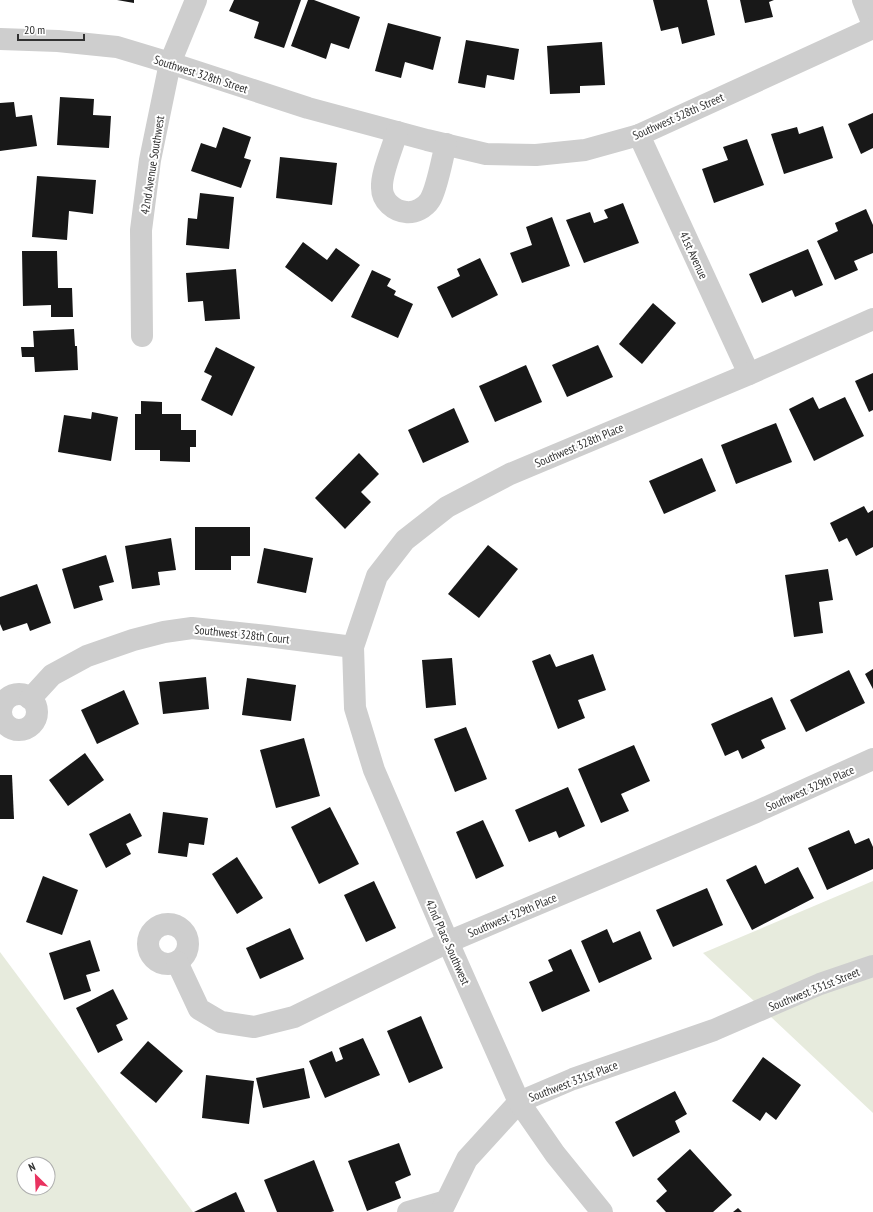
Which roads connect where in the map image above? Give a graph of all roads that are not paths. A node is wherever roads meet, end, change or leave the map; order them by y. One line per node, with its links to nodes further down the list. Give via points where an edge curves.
1 (196, 0): 5 (street, 42nd Avenue Southwest)
2 (863, 0): 3 (street)
3 (873, 26): 7 (street, Southwest 328th Street)
4 (0, 39): 5 (street, Southwest 328th Street, via 117,47)
5 (170, 63): 6 (street, Southwest 328th Street, via 308,108); 10 (street, 42nd Avenue Southwest, via 150,160 141,230)
6 (397, 132): 8 (street, Southwest 328th Street); 8 (street, via 382,181 382,190 390,206 398,210 415,211 424,207 430,200)
7 (639, 136): 8 (street, Southwest 328th Street, via 585,150 536,155 486,154); 11 (street, 41st Avenue)
8 (446, 144)
9 (873, 319): 11 (street, Southwest 328th Place)
10 (142, 336)
11 (749, 374): 12 (street, Southwest 328th Place, via 510,474 447,507 405,540 377,576)
12 (353, 647): 13 (street, Southwest 328th Court, via 192,628 164,632 87,656 52,675); 15 (street, 42nd Place Southwest, via 355,708 374,770)
13 (30, 699)
14 (873, 759): 15 (street, Southwest 329th Place, via 756,812)
15 (448, 942): 16 (street, Southwest 329th Place, via 294,1017 254,1027 221,1022 199,1009); 19 (street, 42nd Place Southwest)
16 (177, 962)
17 (873, 966): 18 (street, Southwest 331st Street, via 820,984)
18 (755, 1013): 19 (street, Southwest 331st Place, via 714,1030 573,1079)
19 (519, 1102): 20 (street, Southwest 331st Place, via 467,1159); 22 (street, 42nd Place Southwest, via 555,1154)
20 (444, 1206): 21 (street)
21 (408, 1212)
22 (602, 1212)

